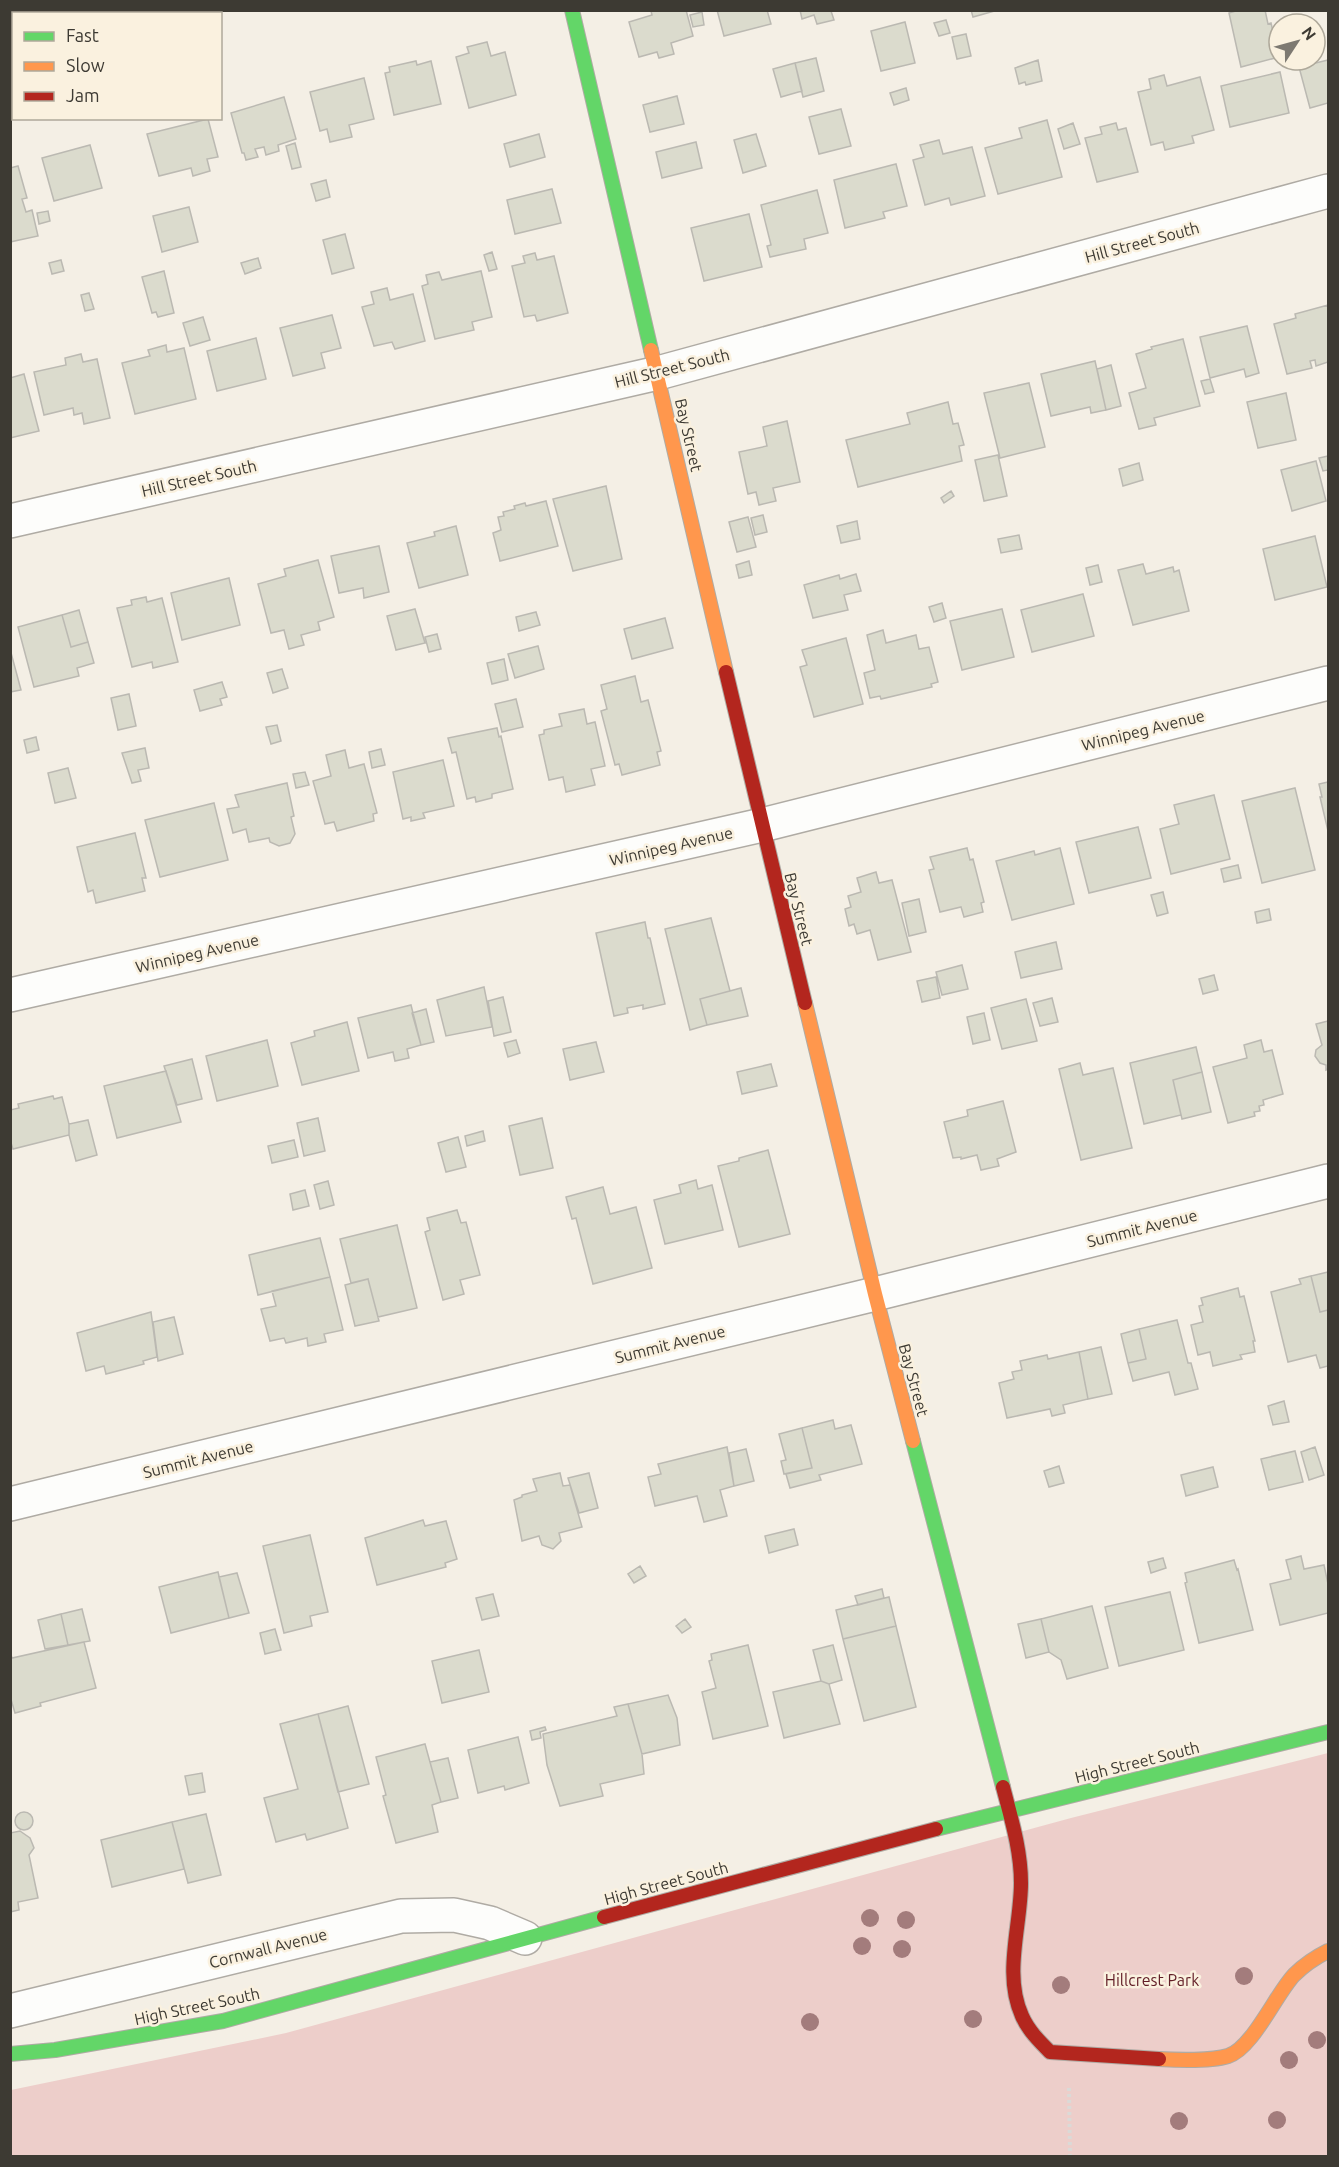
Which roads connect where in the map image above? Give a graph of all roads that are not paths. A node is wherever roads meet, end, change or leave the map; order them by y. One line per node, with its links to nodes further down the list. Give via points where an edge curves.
1 (572, 10): 3 (street, Bay Street)
2 (1329, 192): 3 (street, Hill Street South)
3 (658, 373): 4 (street, Hill Street South); 6 (street, Bay Street)
4 (10, 521)
5 (1329, 683): 6 (street, Winnipeg Avenue)
6 (762, 825): 7 (street, Winnipeg Avenue); 9 (street, Bay Street)
7 (10, 995)
8 (1329, 1181): 9 (street, Summit Avenue)
9 (875, 1294): 10 (street, Summit Avenue); 12 (street, Bay Street)
10 (10, 1504)
11 (1329, 1732): 12 (street, High Street South)
12 (1009, 1810): 13 (street, High Street South); 14 (street, Bay Street, via 1021,1882 1012,1982 1019,2011 1036,2041 1050,2052 1180,2060 1229,2056 1244,2046 1294,1975)
13 (525, 1938): 15 (street, Cornwall Avenue, via 490,1923 453,1915 401,1916); 16 (street, High Street South, via 223,2021)
14 (1329, 1951)
15 (10, 2011)
16 (10, 2054)

